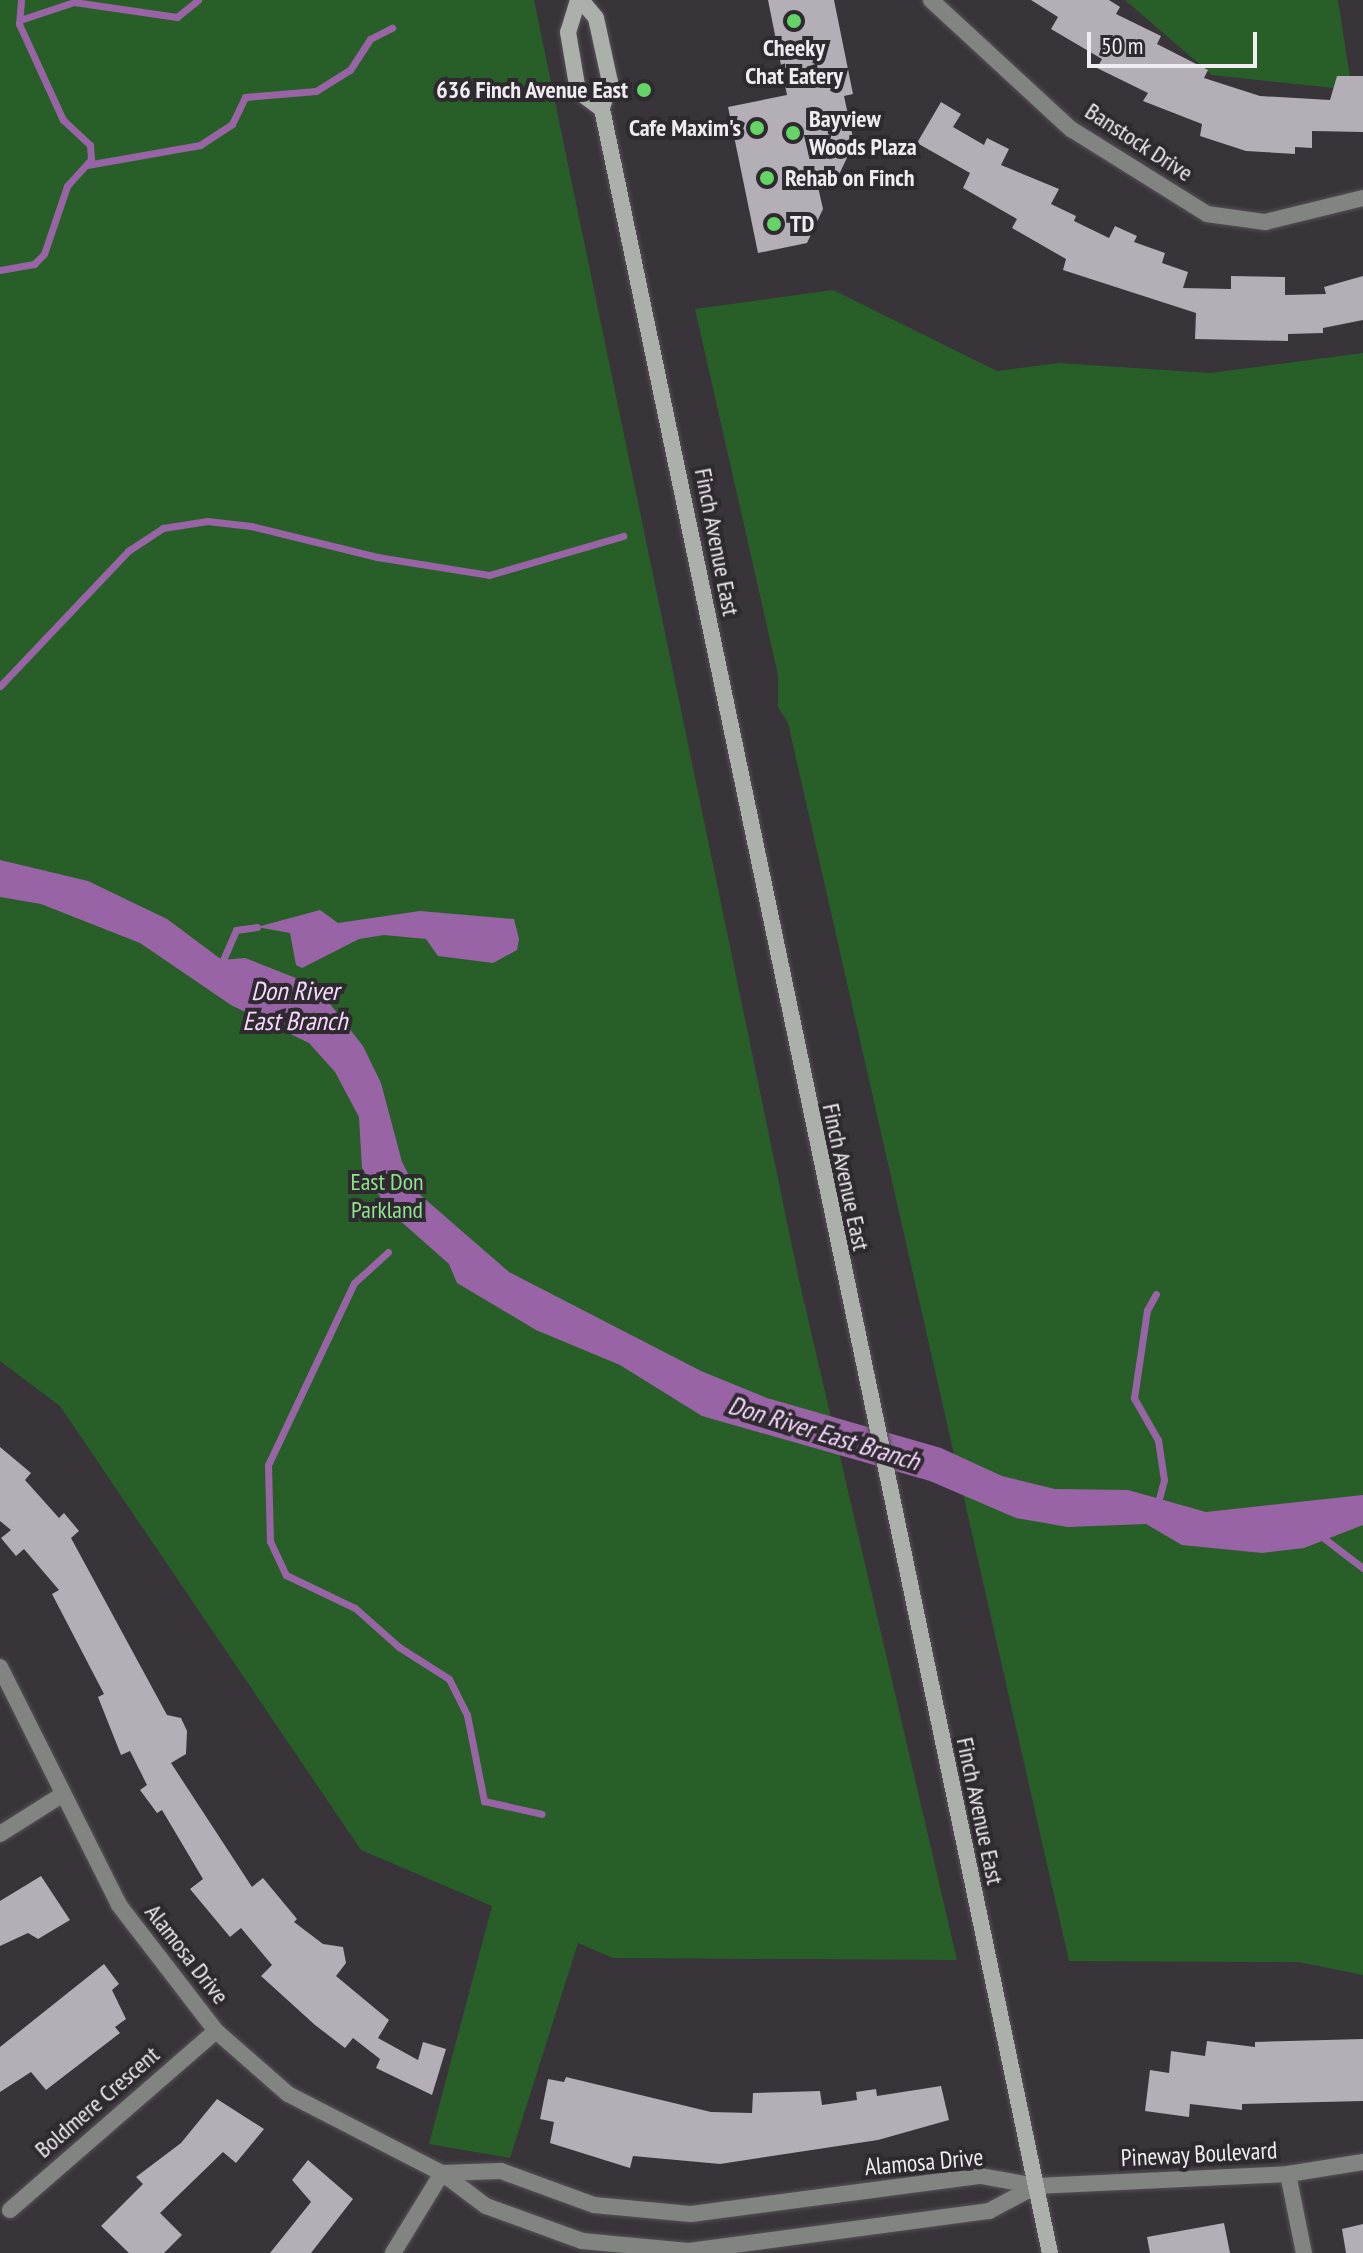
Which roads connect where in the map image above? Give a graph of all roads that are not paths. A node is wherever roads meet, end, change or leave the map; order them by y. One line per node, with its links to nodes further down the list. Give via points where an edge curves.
1 (579, 0): 3 (main road, Finch Avenue East, via 596,18 610,82); 3 (main road, Finch Avenue East, via 568,32 578,91)
2 (931, 0): 4 (street, Banstock Drive, via 1071,129 1207,214 1265,222)
3 (602, 109): 12 (main road, Finch Avenue East, via 857,1353)
4 (1363, 198)
5 (0, 1667): 6 (street, Alamosa Drive)
6 (62, 1795): 7 (street); 8 (street, Alamosa Drive, via 119,1905)
7 (0, 1834)
8 (216, 2031): 10 (street, Alamosa Drive, via 288,2094); 13 (street, Boldmere Crescent)
9 (1363, 2162): 11 (street, Pineway Boulevard)
10 (442, 2173): 12 (street, Alamosa Drive, via 501,2171 594,2205 691,2214 981,2176); 12 (street, Alamosa Drive, via 486,2206 582,2241 689,2251 989,2211); 14 (street)
11 (1288, 2174): 12 (street, Pineway Boulevard); 16 (street)
12 (1036, 2186): 15 (main road, Finch Avenue East)
13 (10, 2210)
14 (393, 2253)
15 (1050, 2253)
16 (1304, 2253)

